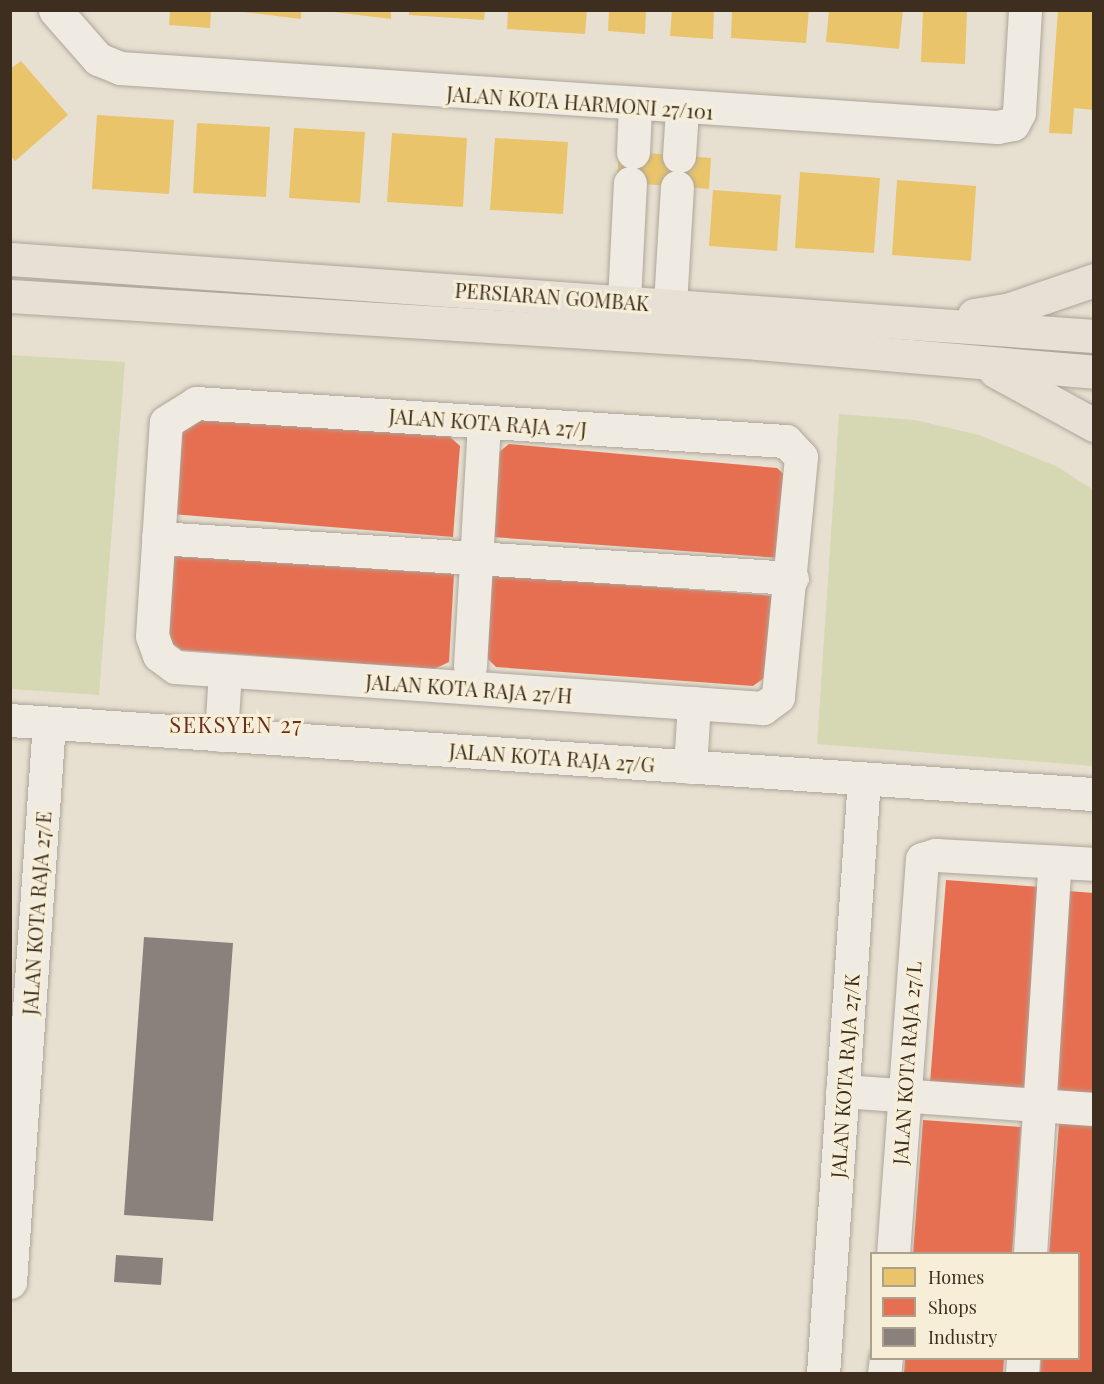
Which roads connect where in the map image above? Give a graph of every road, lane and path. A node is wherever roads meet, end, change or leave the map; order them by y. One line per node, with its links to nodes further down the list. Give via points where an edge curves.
1 (55, 10): 3 (street, JALAN KOTA HARMONI 27/101, via 98,59 120,68)
2 (1024, 10): 4 (street, JALAN KOTA HARMONI 27/101, via 1019,112 1012,124)
3 (635, 106): 4 (street, JALAN KOTA HARMONI 27/101); 5 (street)
4 (682, 109): 6 (street)
5 (631, 176): 6 (street); 13 (street)
6 (677, 179): 14 (street)
7 (10, 244): 9 (main road)
8 (10, 259): 9 (main road, PERSIARAN GOMBAK)
9 (82, 264): 13 (main road, PERSIARAN GOMBAK)
10 (1094, 280): 16 (main road, via 1007,310)
11 (10, 296): 12 (main road, PERSIARAN GOMBAK)
12 (78, 300): 15 (main road); 18 (main road, PERSIARAN GOMBAK, via 746,342)
13 (624, 300): 14 (main road, PERSIARAN GOMBAK)
14 (670, 304): 16 (main road, PERSIARAN GOMBAK)
15 (10, 309)
16 (925, 322): 17 (main road, PERSIARAN GOMBAK)
17 (1094, 336)
18 (979, 364): 19 (main road, PERSIARAN GOMBAK); 20 (main road)
19 (1094, 372)
20 (1094, 425)
21 (483, 439): 23 (street)
22 (158, 538): 23 (street); 24 (street, JALAN KOTA RAJA 27/J, via 166,422 196,403 786,441 797,447 801,457); 25 (street, JALAN KOTA RAJA 27/J, via 152,636)
23 (476, 558): 24 (street); 26 (street)
24 (792, 578): 28 (street, JALAN KOTA RAJA 27/J)
25 (159, 655): 27 (street, JALAN KOTA RAJA 27/H, via 175,667)
26 (470, 666)
27 (225, 670): 29 (street, JALAN KOTA RAJA 27/H); 32 (street)
28 (778, 697): 29 (street, JALAN KOTA RAJA 27/H, via 763,708)
29 (694, 703): 33 (street)
30 (10, 720): 31 (street, JALAN KOTA RAJA 27/G)
31 (49, 723): 32 (street, JALAN KOTA RAJA 27/G); 38 (street, JALAN KOTA RAJA 27/E)
32 (221, 735): 33 (street, JALAN KOTA RAJA 27/G)
33 (690, 767): 34 (street, JALAN KOTA RAJA 27/G)
34 (864, 779): 35 (street, JALAN KOTA RAJA 27/G); 39 (street, JALAN KOTA RAJA 27/K)
35 (1094, 794)
36 (1055, 862): 37 (street); 40 (street, JALAN KOTA RAJA 27/L, via 934,855 922,859); 41 (street)
37 (1094, 864)
38 (19, 1031): 45 (street, JALAN KOTA RAJA 27/E)
39 (842, 1091): 40 (street); 46 (street, JALAN KOTA RAJA 27/K)
40 (904, 1096): 41 (street); 43 (street, JALAN KOTA RAJA 27/L)
41 (1039, 1105): 42 (street); 44 (street)
42 (1094, 1109)
43 (893, 1252)
44 (1029, 1252)
45 (10, 1282)
46 (823, 1374)

